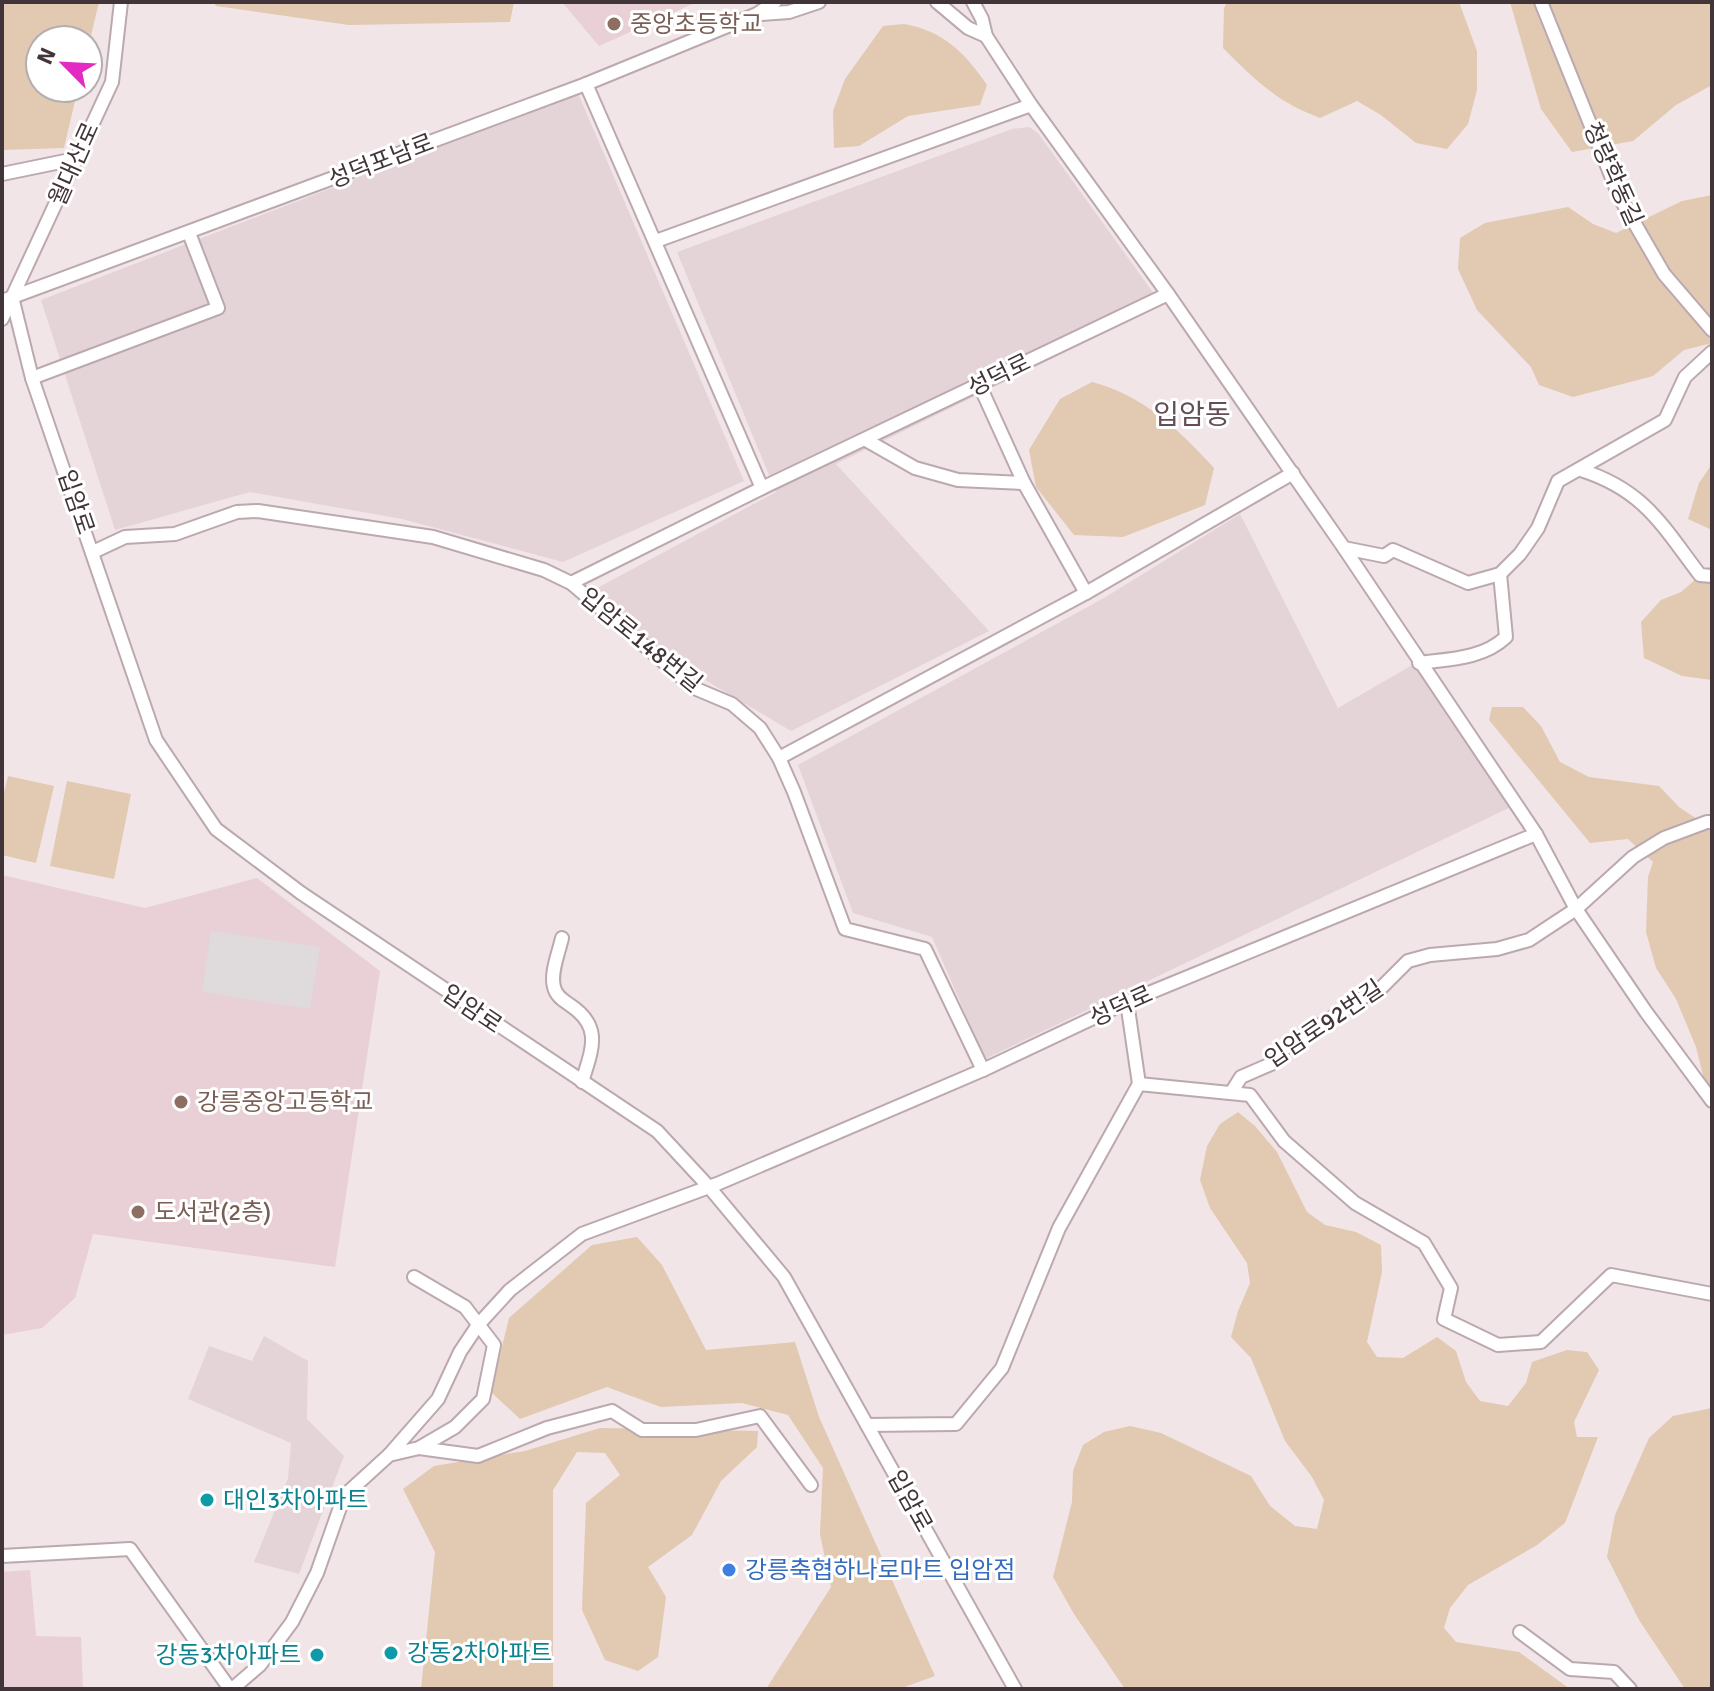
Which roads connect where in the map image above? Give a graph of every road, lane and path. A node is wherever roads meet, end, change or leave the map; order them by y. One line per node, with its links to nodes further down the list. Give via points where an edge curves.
1 (121, 2): 11 (street, 월대산로, via 112,82)
2 (775, 2): 7 (street)
3 (819, 2): 7 (street, via 789,12)
4 (937, 2): 8 (street)
5 (973, 2): 8 (street)
6 (1541, 2): 18 (street, 청량학동길, via 1620,198 1664,274)
7 (757, 14): 9 (street, 성덕포남로)
8 (986, 36): 10 (street)
9 (586, 84): 13 (street, 성덕포남로); 14 (street)
10 (1031, 105): 14 (street); 15 (street)
11 (75, 159): 12 (street); 16 (street, 월대산로)
12 (2, 174)
13 (189, 233): 16 (street, 성덕포남로); 20 (street, via 218,308)
14 (656, 241): 26 (street)
15 (1168, 294): 21 (street, 성덕로); 24 (street)
16 (7, 299): 17 (street, 월대산로); 20 (street, 입암로)
17 (2, 319)
18 (1712, 330)
19 (1712, 352): 23 (street, via 1685,377 1665,420)
20 (32, 378): 28 (street, 입암로)
21 (979, 384): 22 (street, 성덕로); 25 (street)
22 (866, 440): 25 (street, via 915,468 958,480); 26 (street, 성덕로)
23 (1581, 470): 29 (street, via 1558,481 1538,528); 30 (street, via 1609,479 1637,498 1700,575)
24 (1293, 473): 27 (street); 32 (street)
25 (1024, 483): 32 (street)
26 (762, 488): 31 (street, 성덕로)
27 (1344, 548): 29 (street, via 1384,556 1393,550 1468,583); 33 (street)
28 (93, 552): 31 (street, 입암로148번길, via 125,537 175,534 237,512 258,511 433,537); 41 (street, 입암로, via 156,740 216,829 314,902)
29 (1500, 574): 33 (street, via 1506,637 1468,657)
30 (1712, 576)
31 (571, 583): 34 (street, 입암로148번길, via 694,688 732,704 760,728)
32 (1086, 593): 34 (street)
33 (1419, 663): 36 (street)
34 (779, 758): 40 (street, 입암로148번길, via 845,929 925,949)
35 (1712, 822): 37 (street, 입암로92번길, via 1664,838 1633,857)
36 (1536, 834): 37 (street); 39 (street, 성덕로)
37 (1576, 909): 43 (street, 입암로92번길, via 1529,940 1408,961 1380,989 1279,1052 1271,1064 1241,1077); 44 (street)
38 (562, 938): 41 (street, via 552,982 555,991 591,1025 592,1051)
39 (1127, 1002): 40 (street, 성덕로); 42 (street)
40 (983, 1070): 45 (street, 성덕로)
41 (582, 1082): 45 (street, 입암로, via 657,1131)
42 (1139, 1084): 43 (street); 49 (street, via 1059,1228 1002,1368 956,1424)
43 (1231, 1093): 47 (street, via 1250,1095 1284,1141 1355,1203 1424,1243 1451,1288 1444,1319 1498,1345 1541,1342 1611,1275)
44 (1712, 1101)
45 (709, 1187): 48 (street, 성덕로, via 582,1234 510,1290); 49 (street, 입암로, via 784,1277)
46 (414, 1277): 48 (street, via 465,1307)
47 (1712, 1294)
48 (478, 1325): 50 (street, via 494,1345 483,1399 455,1427); 51 (street, 성덕로, via 438,1399)
49 (867, 1425): 56 (street, 입암로)
50 (419, 1448): 51 (street); 52 (street, via 478,1456 547,1428 612,1411 642,1430 696,1430 760,1416)
51 (389, 1455): 55 (street, 성덕로, via 344,1496 317,1573 292,1622 260,1665)
52 (811, 1485)
53 (2, 1556): 55 (street, via 130,1549)
54 (1520, 1632): 57 (street, via 1570,1669 1614,1672)
55 (231, 1689)
56 (1015, 1689)
57 (1630, 1689)

